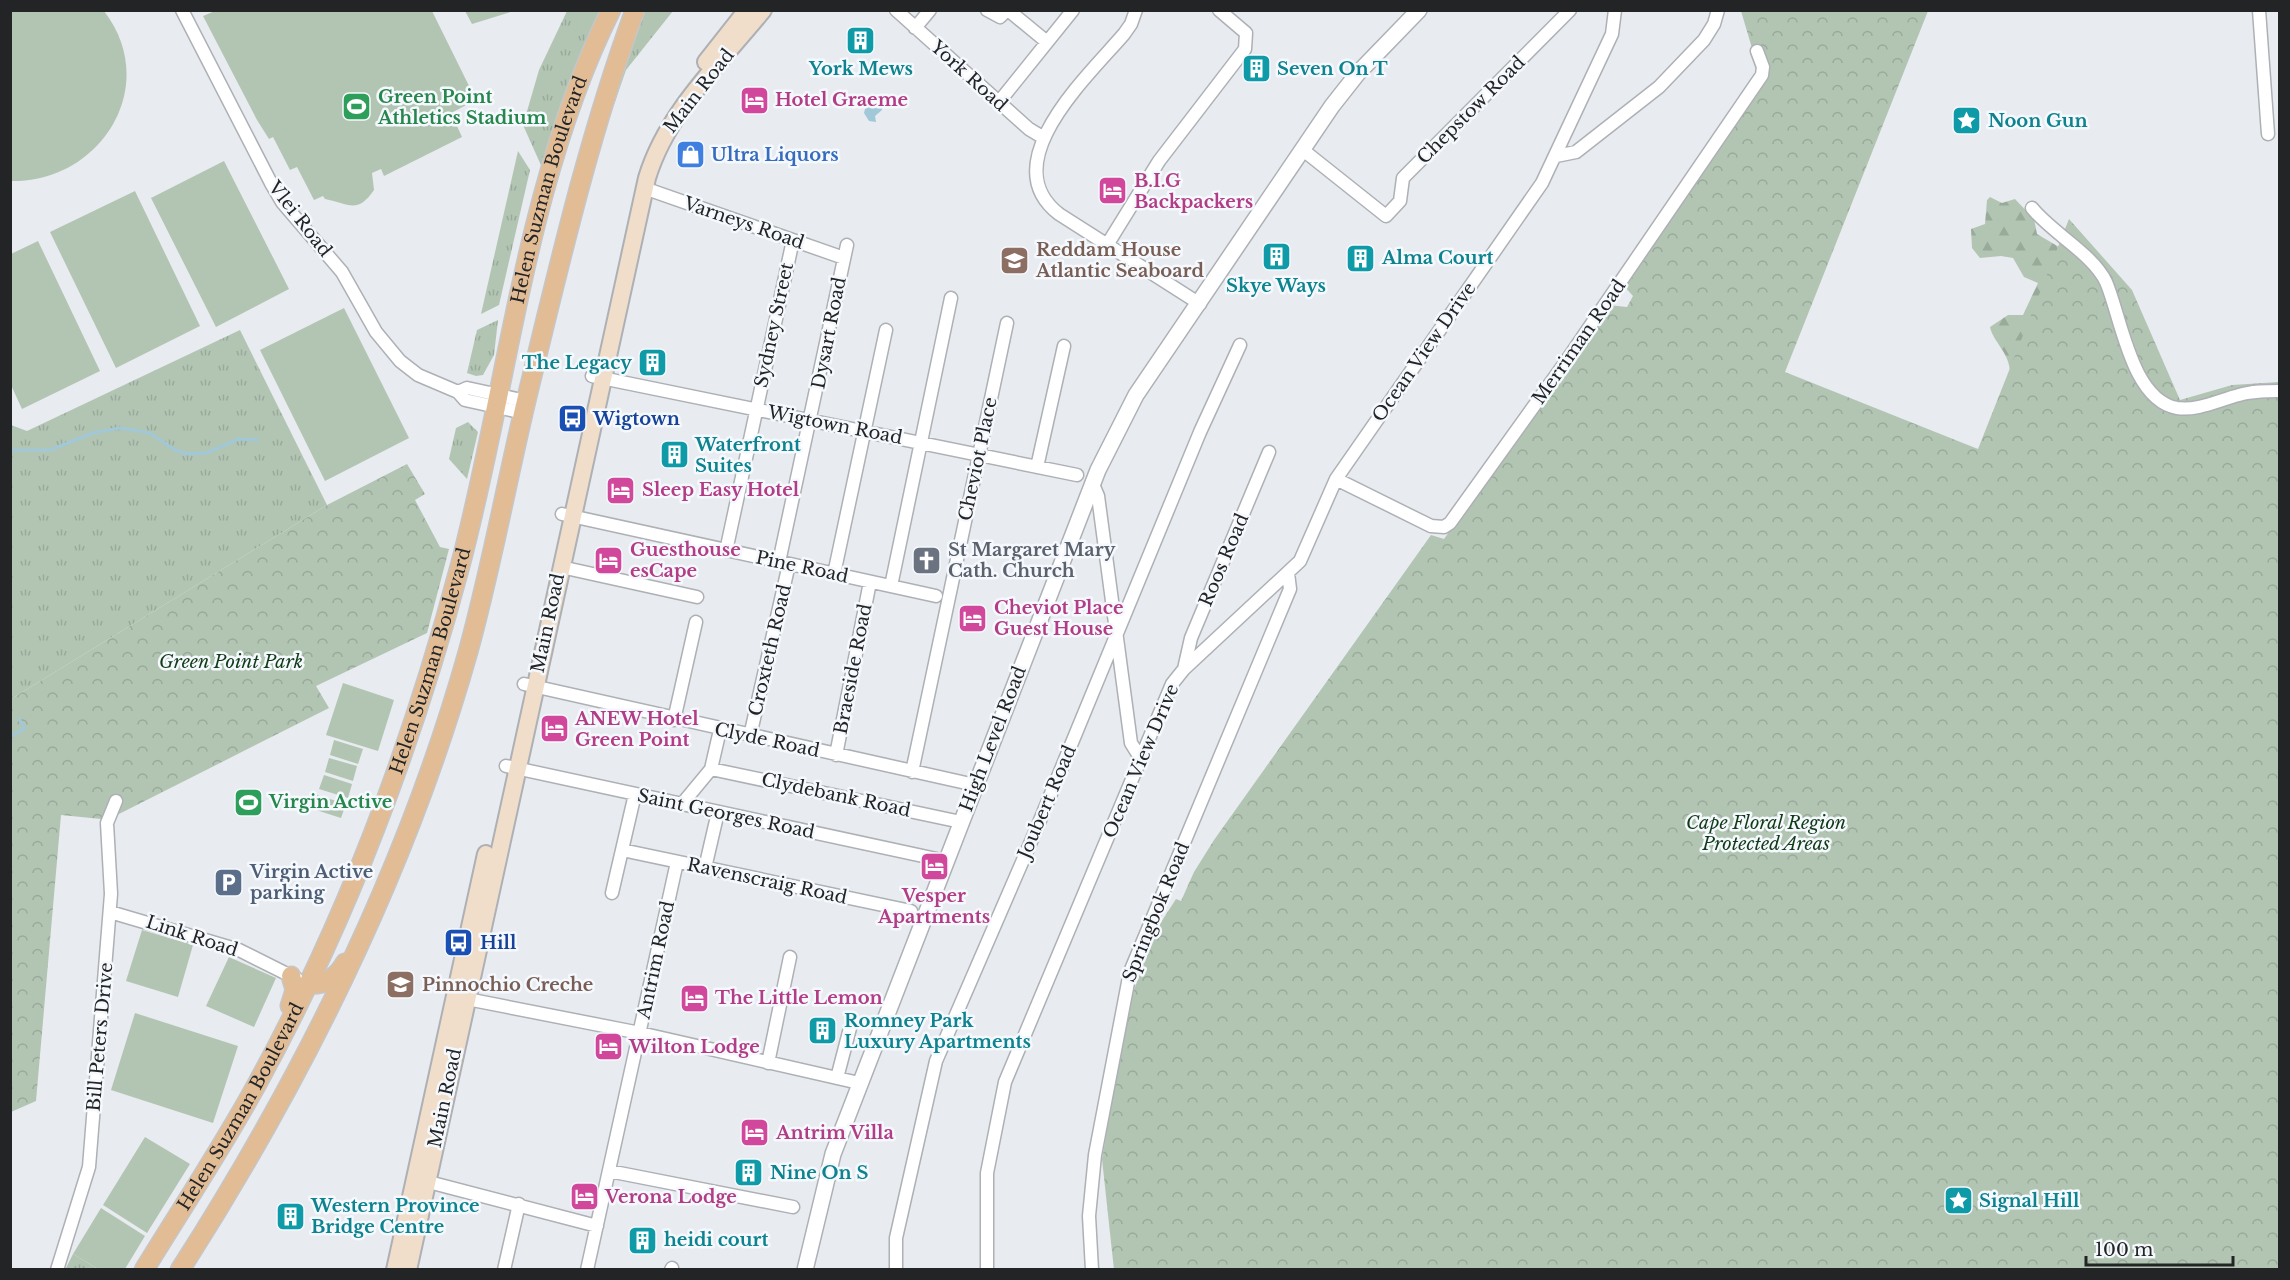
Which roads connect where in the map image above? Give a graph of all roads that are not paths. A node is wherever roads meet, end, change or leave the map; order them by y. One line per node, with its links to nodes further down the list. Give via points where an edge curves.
1 (182, 10): 40 (street, Vlei Road, via 282,202 342,273 385,345 418,375 458,392 465,400)
2 (611, 10): 40 (main road, Helen Suzman Boulevard, via 560,141 531,246)
3 (635, 10): 41 (main road, Helen Suzman Boulevard, via 576,195)
4 (747, 10): 38 (main road, Main Road, via 673,103 647,147 632,195)
5 (763, 10): 26 (main road, Main Road, via 671,124 655,154)
6 (896, 10): 18 (street, York Road)
7 (930, 10): 18 (street)
8 (987, 10): 17 (street)
9 (1073, 10): 19 (street)
10 (1136, 10): 23 (street, via 1131,24 1066,103)
11 (1219, 10): 30 (street, via 1246,33 1245,49 1160,161)
12 (1419, 10): 24 (street, High Level Road, via 1358,73)
13 (1570, 10): 24 (street, Chepstow Road, via 1403,178 1400,201 1386,216)
14 (1614, 10): 25 (street, Ocean View Drive, via 1612,34)
15 (1718, 10): 25 (street, via 1704,40 1659,87 1576,152)
16 (2259, 10): 22 (street)
17 (1005, 13): 19 (street)
18 (915, 28): 21 (street, York Road)
19 (1047, 42): 21 (street)
20 (1758, 51): 50 (street, Merriman Road, via 1762,75 1450,523 1444,527 1431,526)
21 (999, 102): 23 (street, York Road)
22 (2268, 134)
23 (1044, 138): 30 (street, via 1035,175 1039,192 1053,209)
24 (1303, 150): 33 (street, High Level Road)
25 (1556, 156): 50 (street, Ocean View Drive, via 1536,192)
26 (644, 188): 28 (street, Varneys Road); 38 (main road, Main Road)
27 (2032, 208): 39 (street, via 2104,278 2134,363 2161,401 2186,409 2241,394)
28 (793, 240): 31 (street, Varneys Road); 42 (street, Sydney Street)
29 (848, 245): 31 (street, Dysart Road)
30 (1107, 245): 33 (street)
31 (844, 258): 43 (street, Dysart Road)
32 (951, 298): 45 (street)
33 (1200, 304): 51 (street, High Level Road, via 1136,395)
34 (1007, 322): 47 (street, Cheviot Place)
35 (886, 330): 44 (street)
36 (1240, 345): 63 (street, Joubert Road)
37 (1064, 346): 48 (street)
38 (597, 377): 42 (street, Wigtown Road); 52 (main road, Main Road)
39 (2280, 391)
40 (497, 400): 41 (street, Vlei Road); 89 (main road, Helen Suzman Boulevard, via 461,561 414,724 376,828)
41 (525, 407): 80 (main road, Helen Suzman Boulevard, via 489,573 466,656)
42 (756, 410): 43 (street, Wigtown Road); 53 (street, Sydney Street)
43 (812, 420): 44 (street, Wigtown Road); 54 (street, Dysart Road)
44 (865, 431): 45 (street, Wigtown Road); 57 (street)
45 (921, 442): 47 (street, Wigtown Road); 59 (street)
46 (1269, 452): 64 (street, Roos Road, via 1191,638)
47 (980, 454): 48 (street, Wigtown Road); 73 (street, Cheviot Place)
48 (1037, 467): 49 (street, Wigtown Road)
49 (1077, 476)
50 (1336, 479): 56 (street, Ocean View Drive, via 1305,552)
51 (1092, 482): 63 (street, via 1098,496); 74 (street, High Level Road)
52 (566, 516): 53 (street, Pine Road); 55 (main road, Main Road); 65 (main road, Main Road)
53 (726, 551): 54 (street, Pine Road)
54 (784, 563): 57 (street, Pine Road); 68 (street, Croxteth Road)
55 (561, 567): 61 (street); 65 (main road, Main Road)
56 (1288, 573): 64 (street, Ocean View Drive); 115 (street, Springbok Road, via 1290,590 1130,972 1095,1155 1089,1216)
57 (834, 574): 58 (street, Pine Road)
58 (870, 582): 59 (street, Pine Road); 69 (street, Braeside Road)
59 (891, 586): 60 (street, Pine Road)
60 (936, 596)
61 (697, 597)
62 (696, 622): 66 (street)
63 (1116, 637): 70 (street, via 1131,744); 113 (street, Joubert Road, via 936,1061 896,1238)
64 (1184, 669): 70 (street, Ocean View Drive, via 1173,684)
65 (530, 685): 66 (street, Clyde Road); 71 (main road, Main Road)
66 (674, 720): 67 (street, Clyde Road)
67 (720, 730): 68 (street, Clyde Road); 72 (street)
68 (750, 736): 69 (street, Clyde Road)
69 (836, 755): 73 (street, Clyde Road)
70 (1141, 759): 114 (street, Ocean View Drive, via 1005,1082 987,1173)
71 (512, 767): 75 (street, Saint Georges Road); 93 (main road, Main Road)
72 (711, 769): 77 (street); 79 (street, Clydebank Road)
73 (912, 771): 74 (street, Clyde Road)
74 (975, 785): 79 (street, High Level Road)
75 (635, 794): 77 (street, Saint Georges Road); 81 (street)
76 (116, 801): 87 (street, Bill Peters Drive, via 106,823)
77 (682, 804): 78 (street, Saint Georges Road)
78 (718, 812): 82 (street, Saint Georges Road); 84 (street)
79 (961, 822): 82 (street, High Level Road)
80 (398, 850): 92 (main road, via 341,970 320,985); 107 (main road, Helen Suzman Boulevard, via 356,953 299,1070)
81 (622, 850): 83 (street, Ravenscraig Road); 85 (street)
82 (946, 861): 99 (street, High Level Road)
83 (677, 862): 84 (street, Ravenscraig Road); 95 (street, Antrim Road)
84 (705, 868): 86 (street, Ravenscraig Road)
85 (612, 894)
86 (912, 911)
87 (110, 912): 90 (street, Link Road, via 201,937); 105 (street, Bill Peters Drive, via 89,1167)
88 (790, 957): 96 (street)
89 (320, 961): 90 (street, Link Road, via 301,972); 92 (main road, Helen Suzman Boulevard)
90 (272, 965): 91 (street, Link Road)
91 (291, 976): 92 (street, Link Road); 98 (main road, via 294,996 267,1052)
92 (308, 984): 98 (main road, Helen Suzman Boulevard)
93 (461, 997): 95 (street); 101 (main road, Main Road)
94 (850, 1028): 97 (street)
95 (640, 1033): 96 (street); 100 (street, Antrim Road)
96 (768, 1063): 97 (street)
97 (837, 1078): 99 (street)
98 (258, 1083): 106 (main road, Helen Suzman Boulevard)
99 (859, 1083): 112 (street, High Level Road, via 825,1180)
100 (609, 1171): 103 (street); 104 (street, Antrim Road)
101 (420, 1180): 102 (street); 108 (main road, Main Road); 109 (main road, Main Road)
102 (519, 1204): 104 (street); 110 (street)
103 (793, 1207)
104 (597, 1226): 111 (street, Antrim Road)
105 (57, 1269)
106 (144, 1269)
107 (180, 1269)
108 (395, 1269)
109 (408, 1269)
110 (504, 1269)
111 (587, 1269)
112 (805, 1269)
113 (896, 1269)
114 (987, 1269)
115 (1092, 1269)

